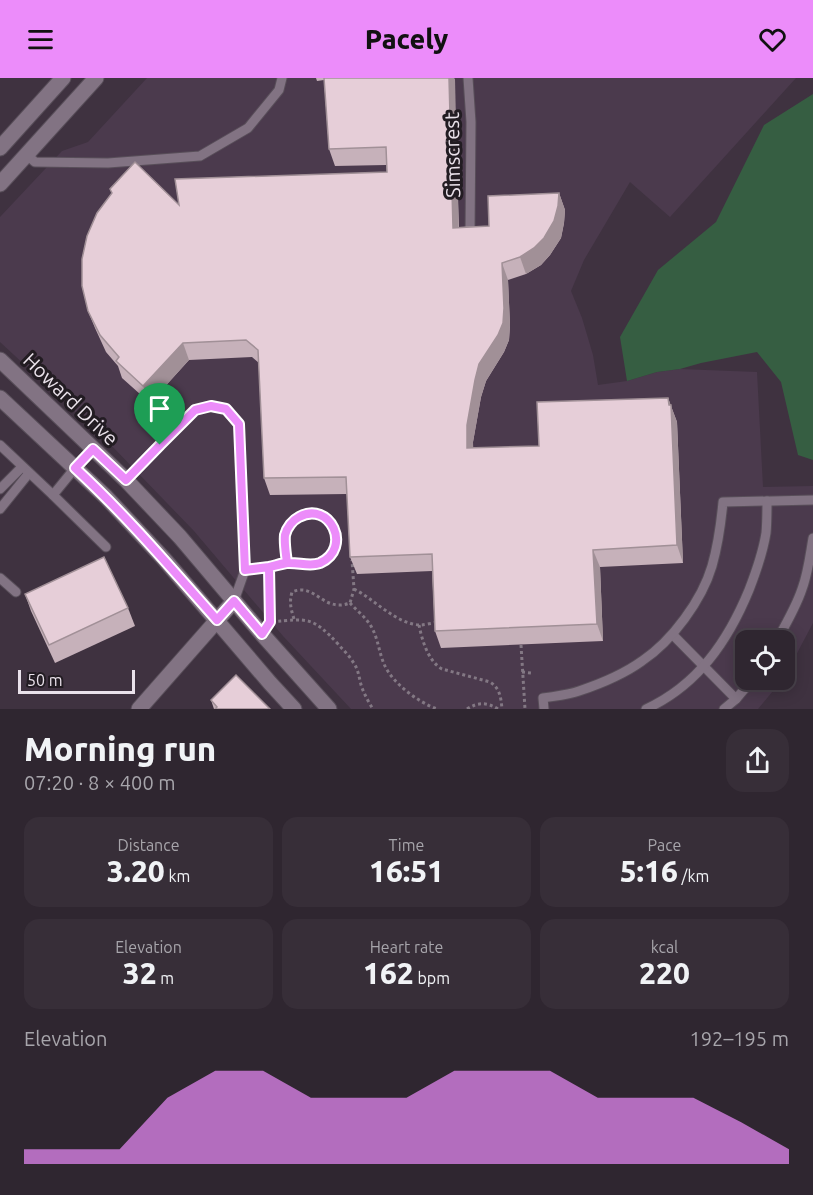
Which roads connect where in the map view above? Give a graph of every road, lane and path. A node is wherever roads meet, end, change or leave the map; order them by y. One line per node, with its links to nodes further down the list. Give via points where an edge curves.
1 (63, 78): 6 (main road)
2 (73, 78): 5 (main road)
3 (282, 78): 7 (lane, via 279,90 248,128 200,156 108,163 35,162)
4 (468, 78): 9 (lane, Simscrest)
5 (91, 84): 7 (main road)
6 (0, 148)
7 (27, 155): 8 (main road)
8 (0, 184)
9 (471, 232)
10 (0, 360): 13 (main road, Howard Drive)
11 (0, 398): 14 (main road)
12 (0, 445): 15 (lane)
13 (93, 449): 14 (main road); 16 (main road, Howard Drive)
14 (75, 468): 18 (lane); 32 (main road)
15 (26, 470): 17 (lane); 18 (lane); 21 (lane)
16 (126, 480): 26 (lane, via 195,410 211,406 226,409 239,424); 30 (main road, Howard Drive)
17 (0, 489)
18 (53, 495): 23 (lane)
19 (813, 500): 20 (lane)
20 (767, 501): 36 (lane, via 723,502 711,567 696,600); 38 (lane, via 766,534 752,582 738,617)
21 (0, 509)
22 (813, 538): 35 (lane, via 802,589)
23 (106, 547)
24 (287, 563): 24 (lane, via 317,565 329,558 336,546 335,530 328,520 319,514 304,514 292,521 285,534); 25 (lane)
25 (269, 567): 26 (lane); 46 (path, via 270,622 294,619 316,623 353,662)
26 (245, 570): 30 (lane)
27 (0, 578): 29 (lane)
28 (354, 590): 34 (path, via 384,610)
29 (16, 592)
30 (234, 601): 32 (main road); 45 (main road, Howard Drive)
31 (350, 603): 47 (path, via 373,629 392,676 416,698)
32 (217, 620): 43 (main road); 44 (main road)
33 (440, 622): 34 (path)
34 (419, 625): 49 (path, via 436,666 496,686)
35 (782, 630)
36 (673, 635): 38 (lane); 51 (lane, via 643,661 610,678 578,692 543,698)
37 (520, 645): 39 (path)
38 (704, 666): 42 (lane); 52 (lane, via 678,690)
39 (522, 672): 40 (path); 50 (path)
40 (531, 673)
41 (744, 690): 42 (lane)
42 (736, 699): 53 (lane)
43 (139, 709)
44 (294, 709)
45 (329, 709)
46 (373, 709)
47 (437, 709)
48 (467, 709): 49 (path, via 486,703)
49 (500, 709)
50 (525, 709)
51 (544, 709)
52 (646, 709)
53 (724, 709)

